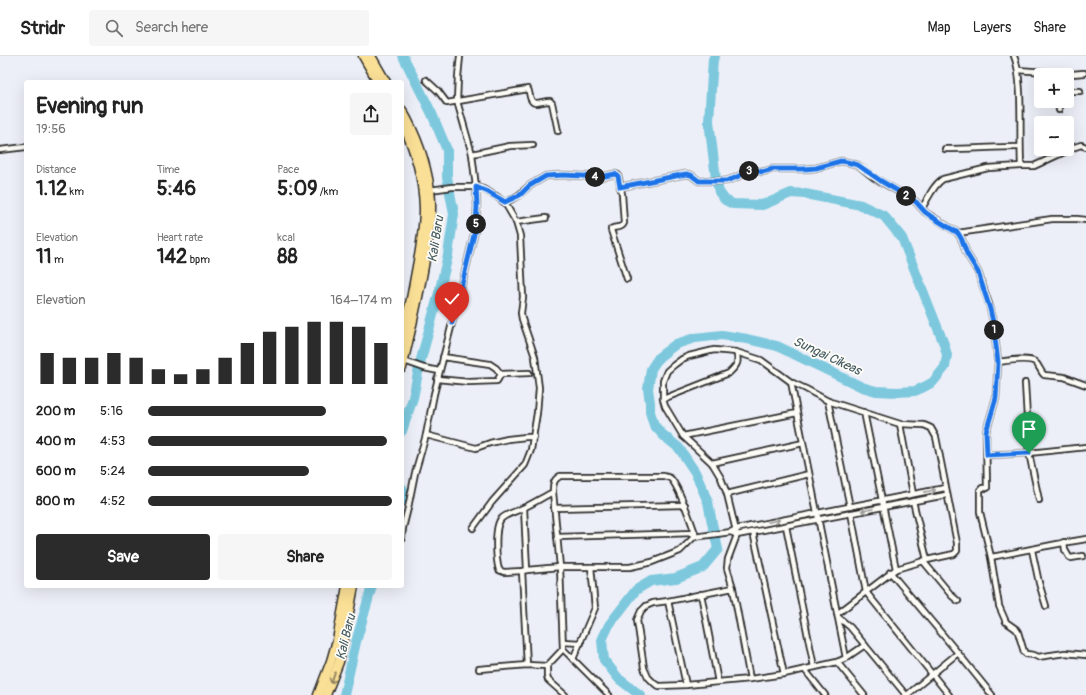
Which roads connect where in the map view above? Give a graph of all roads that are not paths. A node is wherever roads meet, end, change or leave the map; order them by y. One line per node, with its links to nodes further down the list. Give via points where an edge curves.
1 (363, 56): 9 (highway)
2 (371, 56): 10 (highway)
3 (460, 56): 14 (street)
4 (1014, 56): 5 (street)
5 (1018, 70): 6 (street); 19 (street)
6 (1034, 72)
7 (1084, 73): 8 (street)
8 (1074, 74)
9 (377, 80)
10 (385, 80)
11 (426, 80): 14 (street, via 446,102)
12 (1074, 92): 13 (street)
13 (1080, 92)
14 (457, 100): 17 (street, via 528,88 532,102 548,100 552,103); 24 (street)
15 (404, 118): 28 (highway, via 415,135)
16 (404, 120): 36 (highway, via 417,161 424,206 424,225)
17 (558, 131)
18 (533, 145): 24 (street, via 510,146)
19 (1020, 146): 22 (street); 25 (street)
20 (1086, 146): 25 (street, via 1075,147 1034,166)
21 (24, 147): 23 (street)
22 (945, 149)
23 (0, 150)
24 (472, 154): 26 (street)
25 (1021, 166): 30 (street, via 988,168 943,179 936,185)
26 (476, 187): 28 (street); 29 (street); 38 (street, via 476,226)
27 (620, 187): 29 (street, via 618,176 615,174 600,177 546,176 520,195); 30 (street, via 686,174 699,181 726,181 752,169 762,172 773,169 816,168 841,161 858,165); 35 (street, via 624,224 611,230)
28 (430, 190): 39 (highway, via 430,224 425,262)
29 (505, 202): 33 (street)
30 (922, 208): 34 (street)
31 (546, 218): 33 (street)
32 (1086, 220): 34 (street, via 1052,220)
33 (516, 222): 56 (street, via 520,236 523,297 521,313 535,357 540,388)
34 (958, 233): 40 (street, via 978,272 990,309)
35 (626, 279)
36 (404, 331)
37 (736, 352): 46 (street, via 760,360); 49 (street, via 738,362 729,373); 49 (street, via 714,350 689,356 674,364 666,371)
38 (443, 357): 42 (street); 44 (street, via 490,364)
39 (404, 361)
40 (998, 362): 48 (street, via 1034,361 1044,375 1064,377); 60 (street, via 996,398 986,432)
41 (404, 365): 42 (street, via 414,364)
42 (440, 371): 45 (street)
43 (529, 373): 44 (street)
44 (501, 374): 45 (street, via 497,381)
45 (437, 379): 54 (street)
46 (791, 382): 50 (street); 52 (street)
47 (1025, 383): 59 (street)
48 (1086, 385)
49 (663, 398): 55 (street)
50 (828, 401): 51 (street); 72 (street)
51 (864, 412): 53 (street); 68 (street)
52 (797, 413): 55 (street); 57 (street)
53 (900, 424): 63 (street, via 932,428 936,437); 66 (street)
54 (426, 435): 56 (street, via 476,448 508,439); 79 (street)
55 (683, 436): 61 (street)
56 (534, 438): 81 (street, via 525,465)
57 (803, 443): 61 (street); 62 (street)
58 (1086, 447): 59 (street)
59 (1029, 453): 60 (street); 69 (street)
60 (987, 455): 92 (street, via 987,488 980,490 980,512)
61 (712, 463): 65 (street)
62 (810, 474): 65 (street); 76 (street)
63 (945, 488): 66 (street, one-way to 63); 67 (street)
64 (553, 492): 71 (street, via 554,482 560,476 664,476 670,478); 74 (street); 75 (street)
65 (728, 494): 82 (street)
66 (913, 494): 68 (street)
67 (946, 495): 70 (street); 93 (street, via 957,551)
68 (882, 500): 72 (street); 73 (street)
69 (1039, 500)
70 (914, 501): 73 (street); 93 (street)
71 (685, 505): 75 (street); 85 (street)
72 (850, 507): 76 (street)
73 (883, 507): 77 (street, one-way to 77); 96 (street)
74 (524, 508): 97 (street); 98 (street, via 502,518 498,524 496,541 499,570)
75 (554, 508): 87 (street)
76 (818, 513): 78 (street); 82 (street, one-way to 76)
77 (851, 513): 78 (street); 103 (street)
78 (819, 519): 80 (street); 108 (street)
79 (404, 524)
80 (786, 526): 84 (street); 120 (street)
81 (473, 528)
82 (736, 529): 83 (street); 86 (street)
83 (732, 532): 85 (street, via 701,537); 86 (street)
84 (754, 532): 86 (street); 123 (street)
85 (695, 535): 87 (street); 94 (street, via 680,551 652,562 630,567)
86 (737, 535): 102 (street, via 727,563)
87 (557, 537): 95 (street)
88 (1086, 539): 89 (street)
89 (1064, 542): 90 (street); 91 (street, via 1069,557)
90 (1032, 550): 92 (street); 107 (street)
91 (1083, 556)
92 (991, 557): 114 (street, via 999,606 1006,622 1018,632 1025,653 1038,657 1064,653)
93 (925, 561): 96 (street); 106 (street)
94 (591, 567): 95 (street); 110 (street, via 596,608)
95 (560, 568): 97 (street); 109 (street)
96 (896, 569): 99 (street)
97 (527, 570): 98 (street)
98 (522, 571): 118 (street)
99 (890, 572): 103 (street); 113 (street)
100 (347, 588): 128 (highway, via 337,640)
101 (354, 588): 129 (highway, one-way to 129, via 339,662)
102 (733, 588): 104 (street); 125 (street)
103 (866, 592): 108 (street); 124 (street)
104 (701, 594): 105 (street); 126 (street)
105 (668, 601): 127 (street); 127 (street, via 646,606 638,617 644,668 648,677 659,686)
106 (958, 601)
107 (1046, 606)
108 (838, 616): 111 (street); 115 (street)
109 (563, 642): 110 (street); 112 (street)
110 (581, 643): 116 (street)
111 (865, 645): 115 (street); 134 (street)
112 (563, 649): 116 (street); 119 (street)
113 (958, 653): 124 (street); 136 (street)
114 (1086, 655)
115 (846, 658): 117 (street)
116 (573, 659): 131 (street)
117 (838, 662): 120 (street); 133 (street)
118 (527, 666): 119 (street); 121 (street)
119 (547, 666): 130 (street, via 548,680)
120 (814, 667): 122 (street)
121 (479, 669)
122 (805, 670): 123 (street); 132 (street)
123 (784, 674): 125 (street)
124 (932, 674): 134 (street); 135 (street)
125 (750, 679): 126 (street)
126 (718, 682): 127 (street)
127 (686, 685)
128 (318, 695)
129 (326, 695)
130 (565, 695)
131 (609, 695)
132 (825, 695)
133 (864, 695)
134 (907, 695)
135 (949, 695)
136 (992, 695)

